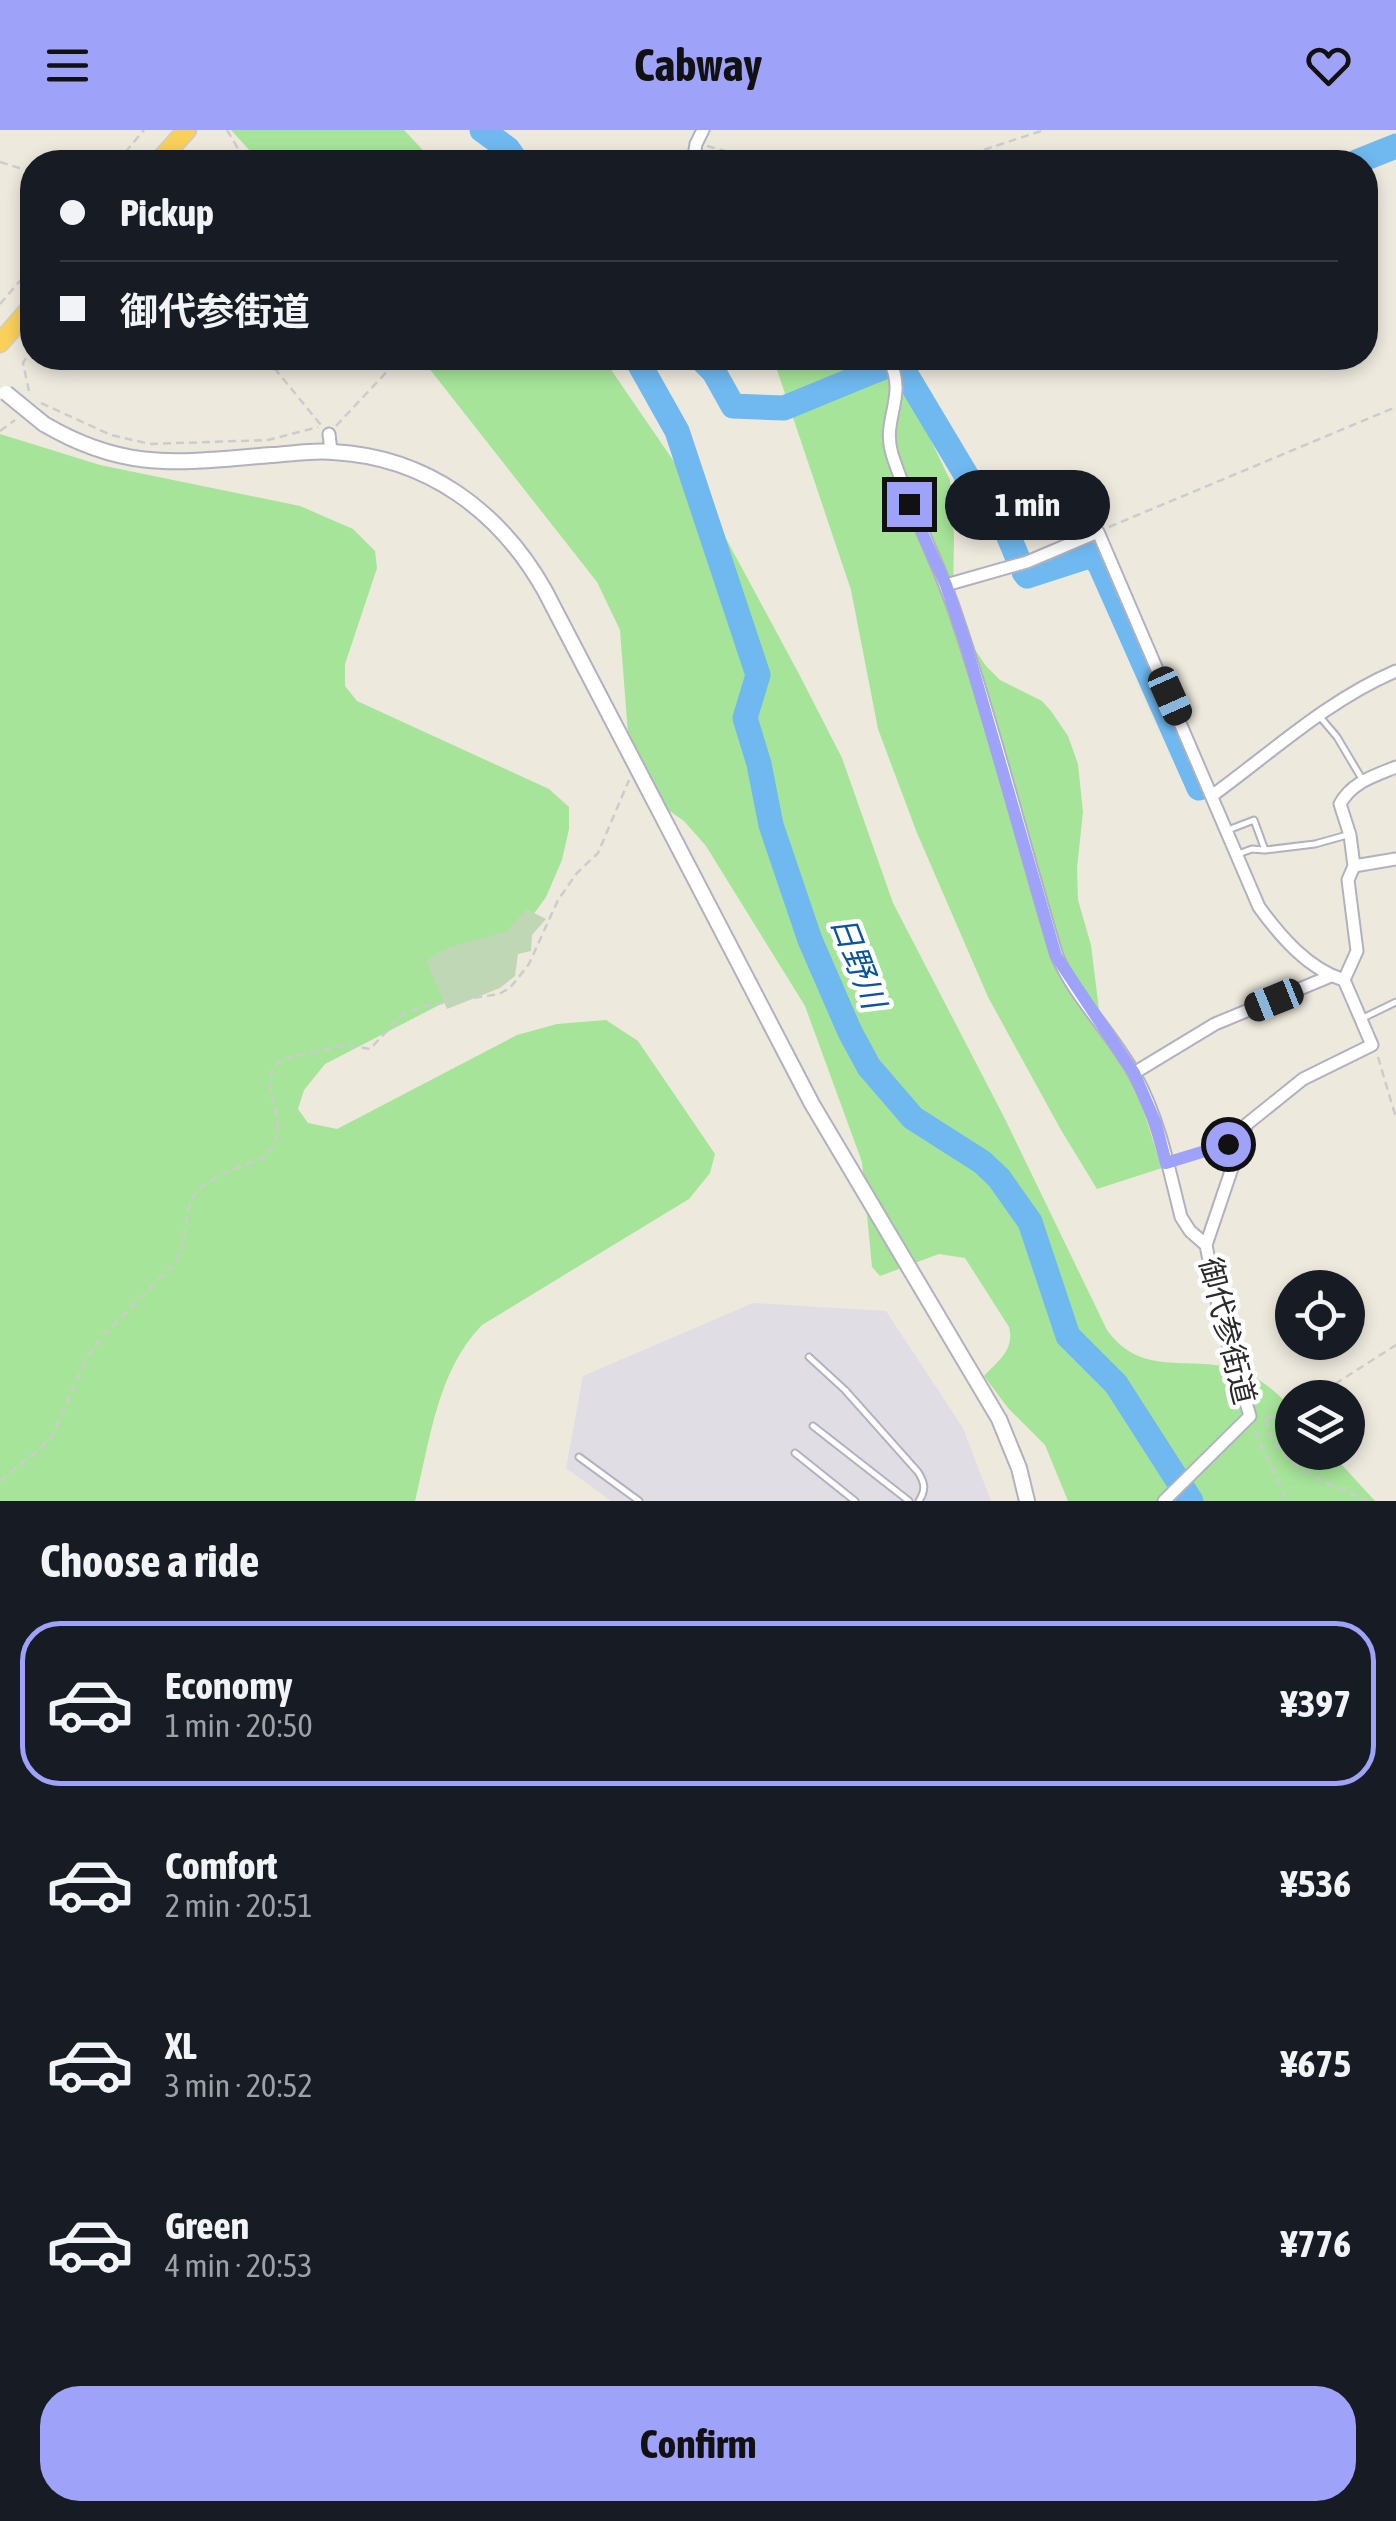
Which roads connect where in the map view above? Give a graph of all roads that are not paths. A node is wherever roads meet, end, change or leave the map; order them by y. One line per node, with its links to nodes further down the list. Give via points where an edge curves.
1 (187, 130): 2 (highway)
2 (169, 150)
3 (20, 320): 4 (highway)
4 (0, 343)
5 (893, 370): 9 (street, 御代参街道, via 898,388 890,448)
6 (3, 391): 8 (street, bridge, via 44,424 104,454 208,460)
7 (326, 430): 8 (street)
8 (331, 451): 36 (street, via 416,470 466,497 528,560 812,1104 999,1419)
9 (946, 585): 14 (street, via 1098,532); 24 (street, 御代参街道, via 1056,956)
10 (1396, 671): 11 (street)
11 (1319, 716): 13 (lane); 14 (street)
12 (1396, 767): 13 (street)
13 (1363, 780): 16 (street, via 1340,804)
14 (1213, 795): 15 (street)
15 (1228, 830): 17 (lane, via 1254,820); 18 (street)
16 (1350, 835): 17 (lane); 20 (street)
17 (1264, 850): 18 (lane)
18 (1237, 855): 21 (street, via 1270,923)
19 (1396, 859): 20 (street)
20 (1354, 866): 21 (street, via 1348,880 1358,951)
21 (1337, 978): 23 (street); 24 (street, via 1215,1024)
22 (1396, 1002): 23 (lane)
23 (1361, 1018): 25 (street, via 1372,1045 1276,1098)
24 (1134, 1073): 26 (street, 御代参街道)
25 (1243, 1136): 26 (lane); 27 (street)
26 (1166, 1163): 27 (street, 御代参街道, via 1181,1217)
27 (1206, 1245): 37 (street, 御代参街道, via 1251,1419)
28 (809, 1357): 35 (lane, via 918,1472 925,1490)
29 (813, 1426): 34 (lane)
30 (795, 1453): 33 (lane)
31 (580, 1457): 32 (lane)
32 (639, 1501)
33 (854, 1501)
34 (909, 1501)
35 (919, 1501)
36 (1027, 1501)
37 (1164, 1501)

